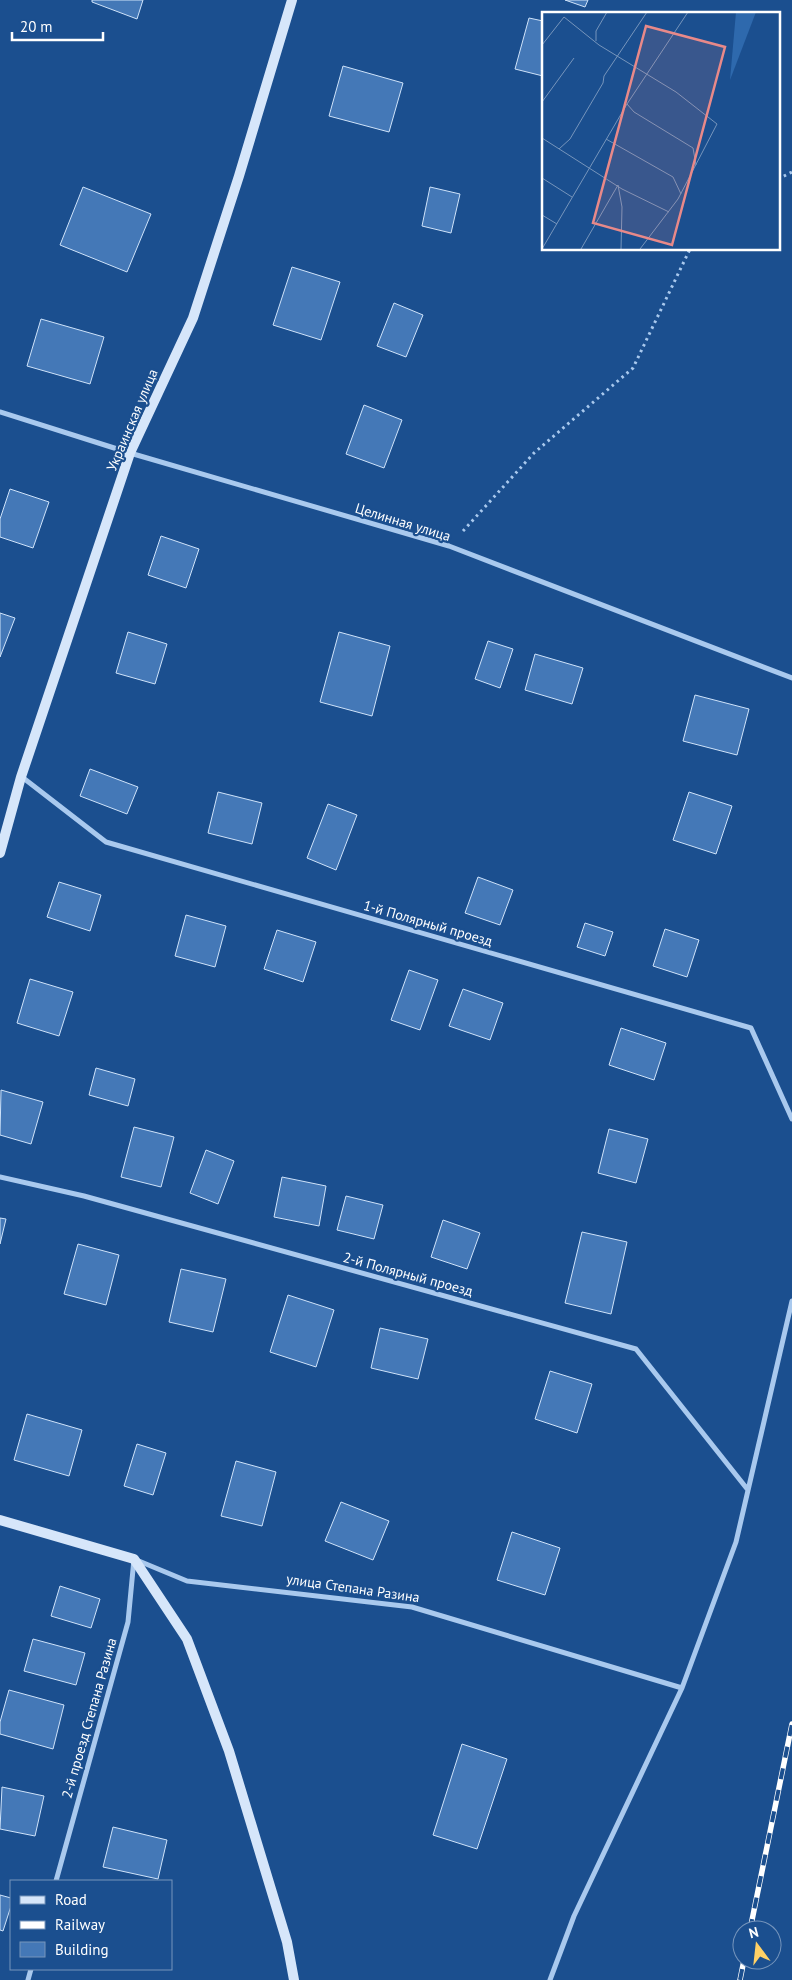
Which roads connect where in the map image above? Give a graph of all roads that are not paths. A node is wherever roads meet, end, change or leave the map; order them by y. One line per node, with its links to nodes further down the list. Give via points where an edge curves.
1 (292, 0): 3 (street, Украинская улица, via 193,318)
2 (0, 412): 3 (street, Целинная улица)
3 (130, 453): 4 (street, Целинная улица, via 449,546); 5 (street, Украинская улица)
4 (792, 678)
5 (21, 777): 6 (street, Украинская улица); 7 (street, 1-й Полярный проезд, via 106,842 751,1028)
6 (0, 853)
7 (792, 1119)
8 (0, 1177): 10 (street, 2-й Полярный проезд, via 84,1196 636,1349)
9 (792, 1301): 10 (street)
10 (748, 1490): 13 (street, via 736,1542)
11 (0, 1520): 12 (street, улица Степана Разина)
12 (134, 1559): 13 (street, улица Степана Разина, via 187,1581 412,1607); 14 (street, 2-й проезд Степана Разина, via 128,1622); 15 (street, via 187,1639 229,1751 287,1942)
13 (682, 1688): 16 (street, via 574,1916)
14 (56, 1880)
15 (294, 1980)
16 (550, 1980)

